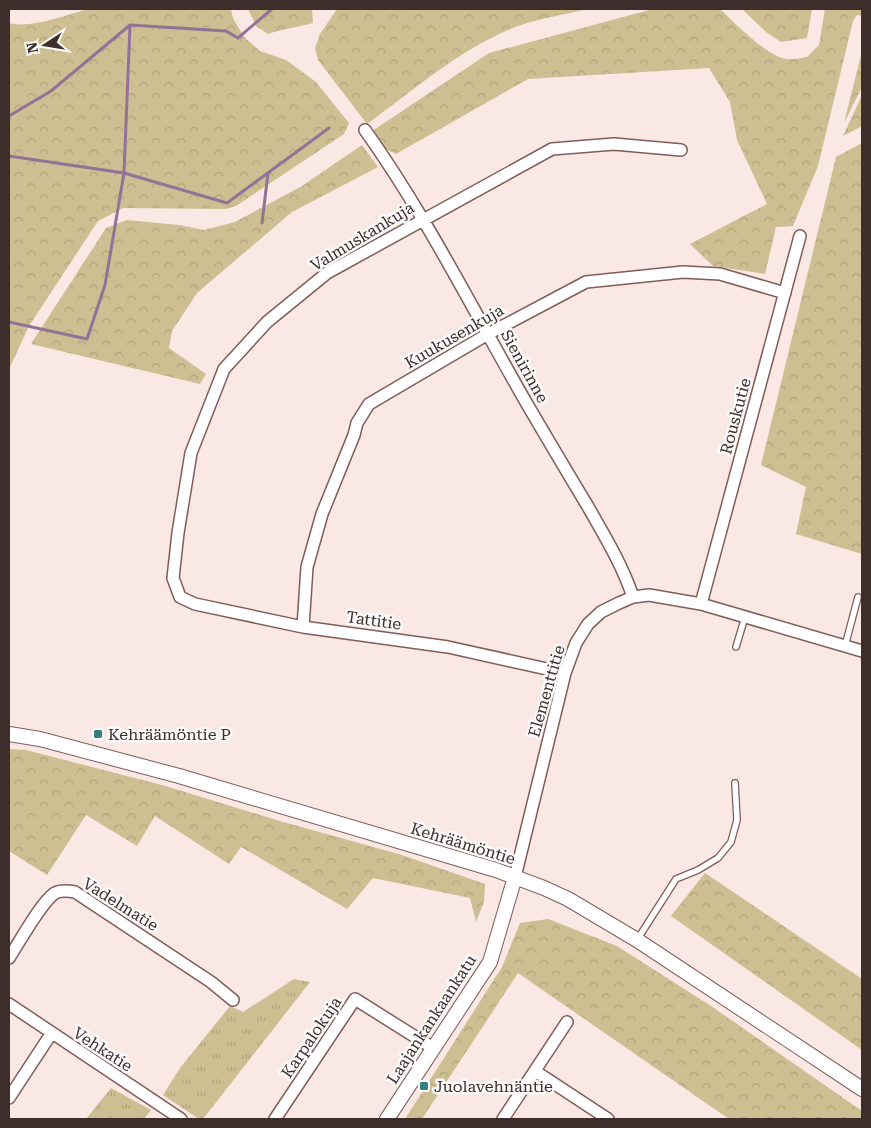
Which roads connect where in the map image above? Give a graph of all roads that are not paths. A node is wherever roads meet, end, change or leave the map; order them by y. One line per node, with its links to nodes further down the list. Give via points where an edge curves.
1 (365, 130): 3 (street, Sienirinne)
2 (681, 150): 3 (street, Valmuskankuja, via 614,144 552,149)
3 (423, 219): 6 (street, Sienirinne); 7 (street, Valmuskankuja, via 327,273 267,322 224,369 191,453 173,578)
4 (800, 236): 5 (street, Rouskutie)
5 (785, 293): 6 (street, Kuukusenkuja, via 720,274 683,272 586,282); 10 (street, Rouskutie)
6 (488, 334): 8 (street, Sienirinne, via 610,545); 12 (street, Kuukusenkuja, via 368,404 357,423 322,514 307,567)
7 (180, 597): 12 (street, Tattitie, via 195,604)
8 (633, 597): 10 (street, Elementtitie, via 649,595); 16 (street, Elementtitie, via 601,612 588,624 576,643)
9 (858, 597): 13 (lane)
10 (701, 604): 11 (street, Elementtitie)
11 (745, 617): 13 (street, Elementtitie); 14 (lane)
12 (303, 627): 16 (street, Tattitie, via 448,647)
13 (845, 646): 15 (street, Elementtitie)
14 (736, 647)
15 (862, 651)
16 (566, 673): 19 (street, Elementtitie)
17 (9, 734): 19 (street, Kehräämöntie, via 40,739 179,776)
18 (735, 783): 20 (lane, via 737,820 731,842 718,858 676,879)
19 (515, 877): 20 (street, Kehräämöntie, via 568,899); 26 (street, Laajankankaankatu, via 490,962)
20 (636, 940): 28 (street, Kehräämöntie)
21 (9, 958): 22 (street, Vadelmatie, via 45,903 56,892 75,892)
22 (233, 1000)
23 (9, 1004): 25 (street, Vehkatie)
24 (567, 1022): 27 (street)
25 (51, 1034): 29 (street); 30 (street, Vehkatie)
26 (433, 1048): 31 (street, Karpalokuja, via 356,998); 32 (street, Laajankankaankatu)
27 (535, 1071): 33 (street); 34 (street)
28 (862, 1089)
29 (9, 1098)
30 (181, 1119)
31 (276, 1119)
32 (387, 1119)
33 (503, 1119)
34 (608, 1119)

